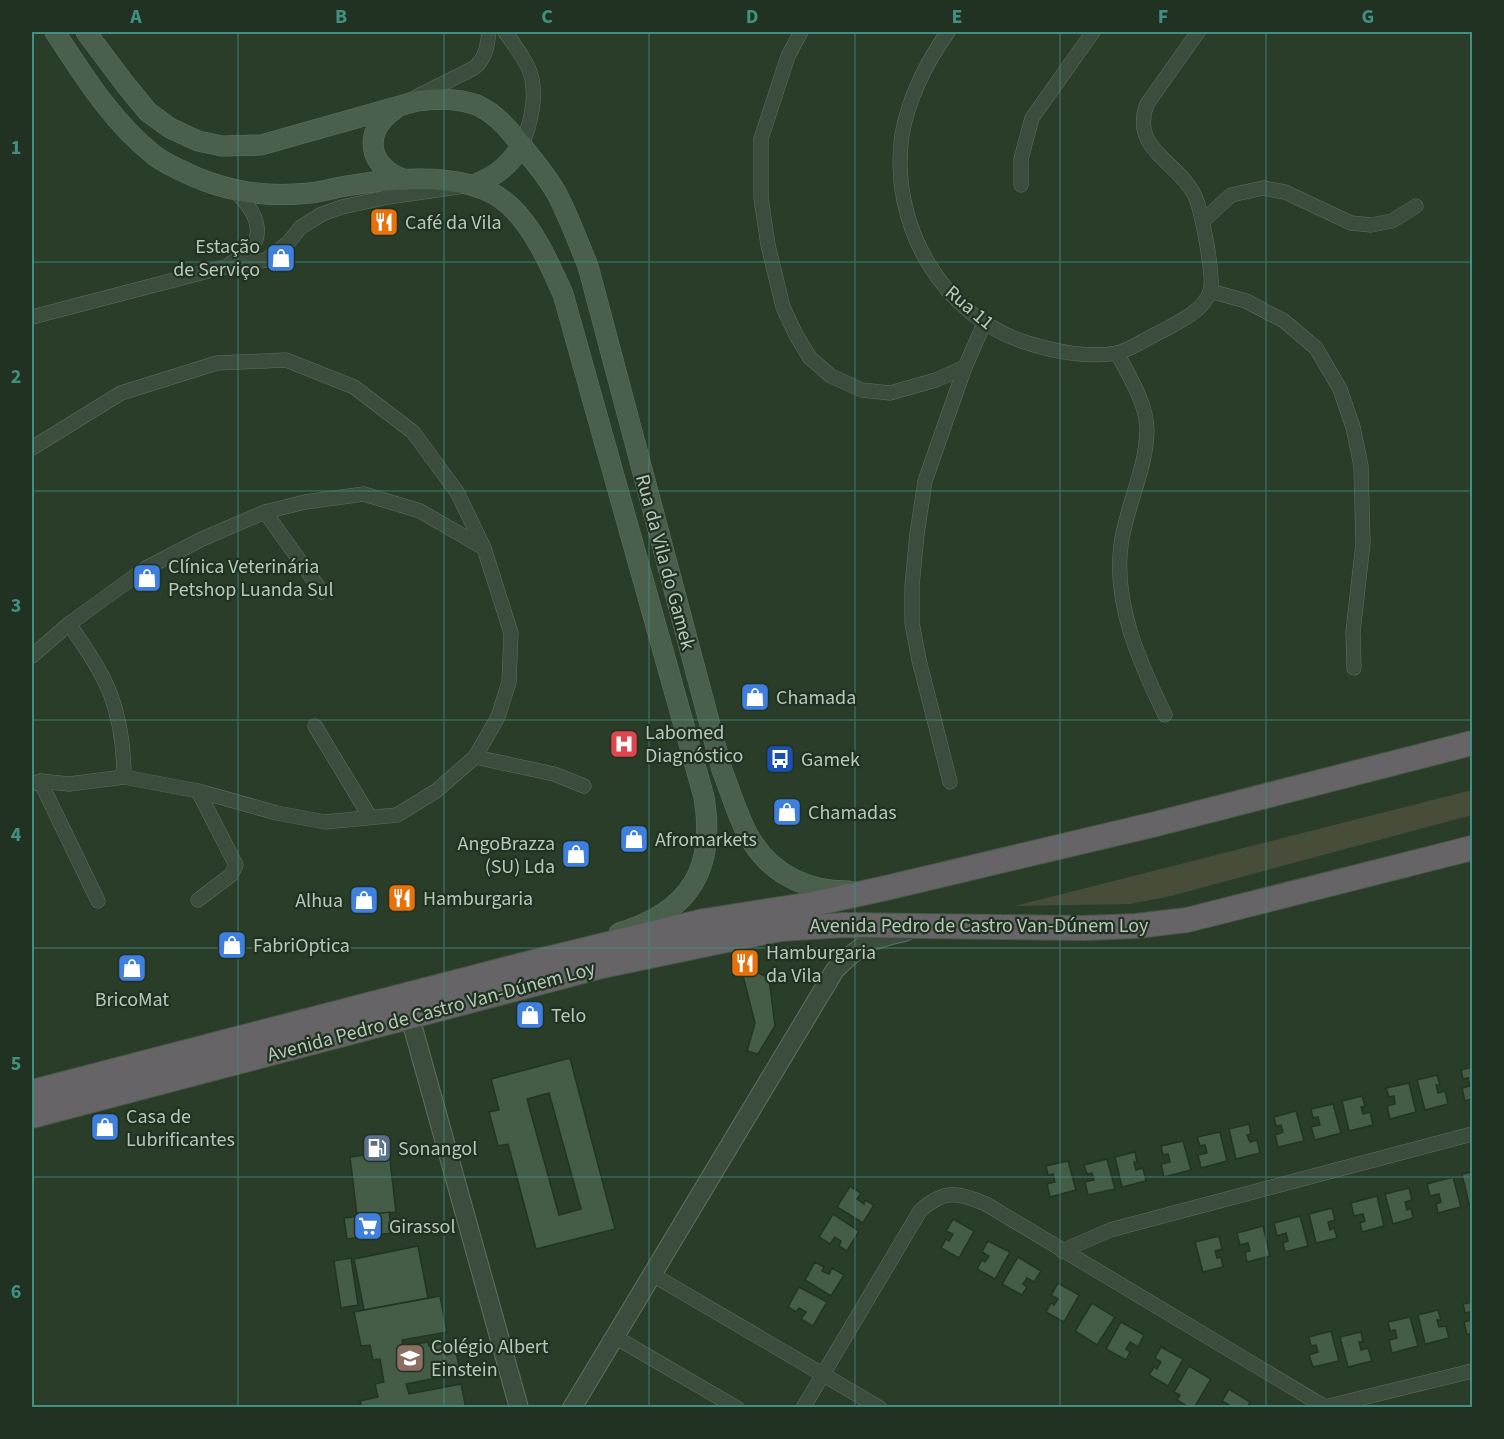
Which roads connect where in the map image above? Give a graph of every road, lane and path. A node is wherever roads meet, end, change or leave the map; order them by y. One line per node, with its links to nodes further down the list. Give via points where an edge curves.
1 (55, 32): 14 (main road, Rua da Vila do Gamek, via 125,128 156,157)
2 (86, 32): 9 (main road, Rua da Vila do Gamek, via 148,112 198,141 222,146 261,146)
3 (489, 32): 9 (street, via 486,51 474,68)
4 (505, 32): 10 (street, via 529,69 533,88 530,127)
5 (801, 32): 22 (street, via 788,56 761,139 760,198 783,307 796,335 810,358 831,376 862,390 890,393)
6 (948, 32): 20 (street, Rua 11, via 916,89 903,134 900,172 905,210 921,252 944,287)
7 (1093, 32): 13 (street, via 1032,118 1021,159)
8 (1198, 32): 16 (street, via 1147,104 1142,129 1156,152 1194,193)
9 (397, 107): 10 (main road, Rua da Vila do Gamek, via 437,98 475,105 491,112); 11 (main road, via 378,124 372,148 384,169)
10 (522, 145): 12 (main road, via 502,170); 41 (main road, Rua da Vila do Gamek, via 557,193 588,267 722,770 752,842 764,858 803,885 843,891)
11 (405, 180): 12 (main road, Rua da Vila do Gamek); 14 (main road, Rua da Vila do Gamek, via 311,193 272,195)
12 (472, 185): 17 (street, via 388,197 322,214 301,227 266,260); 45 (main road, Rua da Vila do Gamek, via 490,191 522,218 563,294 707,814 703,862 677,904)
13 (1020, 185)
14 (235, 191): 17 (street, via 247,203 259,229 243,257)
15 (1416, 206): 16 (street, via 1392,221 1352,223 1285,192 1263,188 1231,195)
16 (1203, 221): 18 (street)
17 (220, 268): 19 (street)
18 (1210, 291): 21 (street, Rua 11, via 1195,312); 29 (street, via 1246,301 1284,321 1316,348 1340,389 1361,466 1363,543 1353,632)
19 (32, 317)
20 (984, 324): 21 (street, Rua 11, via 1055,351); 22 (street)
21 (1118, 353): 30 (street, via 1141,401 1147,428 1121,546 1121,581 1126,616 1142,669)
22 (965, 367): 35 (street, via 925,481 912,586 912,623 919,660)
23 (32, 448): 25 (street, via 121,393 217,363 286,360 354,387 413,432 457,492)
24 (265, 512): 25 (street, via 364,494 420,512); 26 (street); 27 (street, via 202,538 146,568)
25 (484, 548): 33 (street, via 511,633 509,682 498,717)
26 (322, 592)
27 (69, 624): 28 (street); 34 (street, via 110,694 124,756)
28 (32, 656)
29 (1354, 668)
30 (1165, 715)
31 (315, 726): 39 (street)
32 (1473, 743): 41 (highway, Avenida Pedro de Castro Van-Dúnem Loy)
33 (475, 757): 37 (street, via 554,774); 39 (street, via 436,791 398,815)
34 (124, 777): 36 (street, via 69,784); 38 (street)
35 (950, 782)
36 (36, 783): 43 (street)
37 (584, 786)
38 (198, 791): 39 (street, via 325,822); 42 (street, via 236,865 231,875)
39 (370, 817)
40 (1473, 848): 44 (highway, Avenida Pedro de Castro Van-Dúnem Loy, via 1187,920 1085,928)
41 (886, 888): 45 (highway, Avenida Pedro de Castro Van-Dúnem Loy)
42 (198, 900)
43 (98, 901)
44 (960, 926): 46 (highway, Avenida Pedro de Castro Van-Dúnem Loy, via 833,925 780,929 602,966); 51 (street, via 870,941 835,970)
45 (591, 946): 47 (highway, Avenida Pedro de Castro Van-Dúnem Loy)
46 (410, 1017): 48 (highway, Avenida Pedro de Castro Van-Dúnem Loy); 55 (street)
47 (32, 1092)
48 (32, 1116)
49 (1473, 1134): 50 (street, via 1110,1230)
50 (1062, 1251): 54 (street, via 967,1196 950,1194 932,1200 920,1211); 60 (street)
51 (653, 1275): 52 (street); 54 (street)
52 (615, 1337): 56 (street); 57 (street)
53 (1473, 1371): 60 (street)
54 (823, 1374): 58 (street); 59 (street)
55 (519, 1407)
56 (572, 1407)
57 (737, 1407)
58 (803, 1407)
59 (880, 1407)
60 (1325, 1407)

